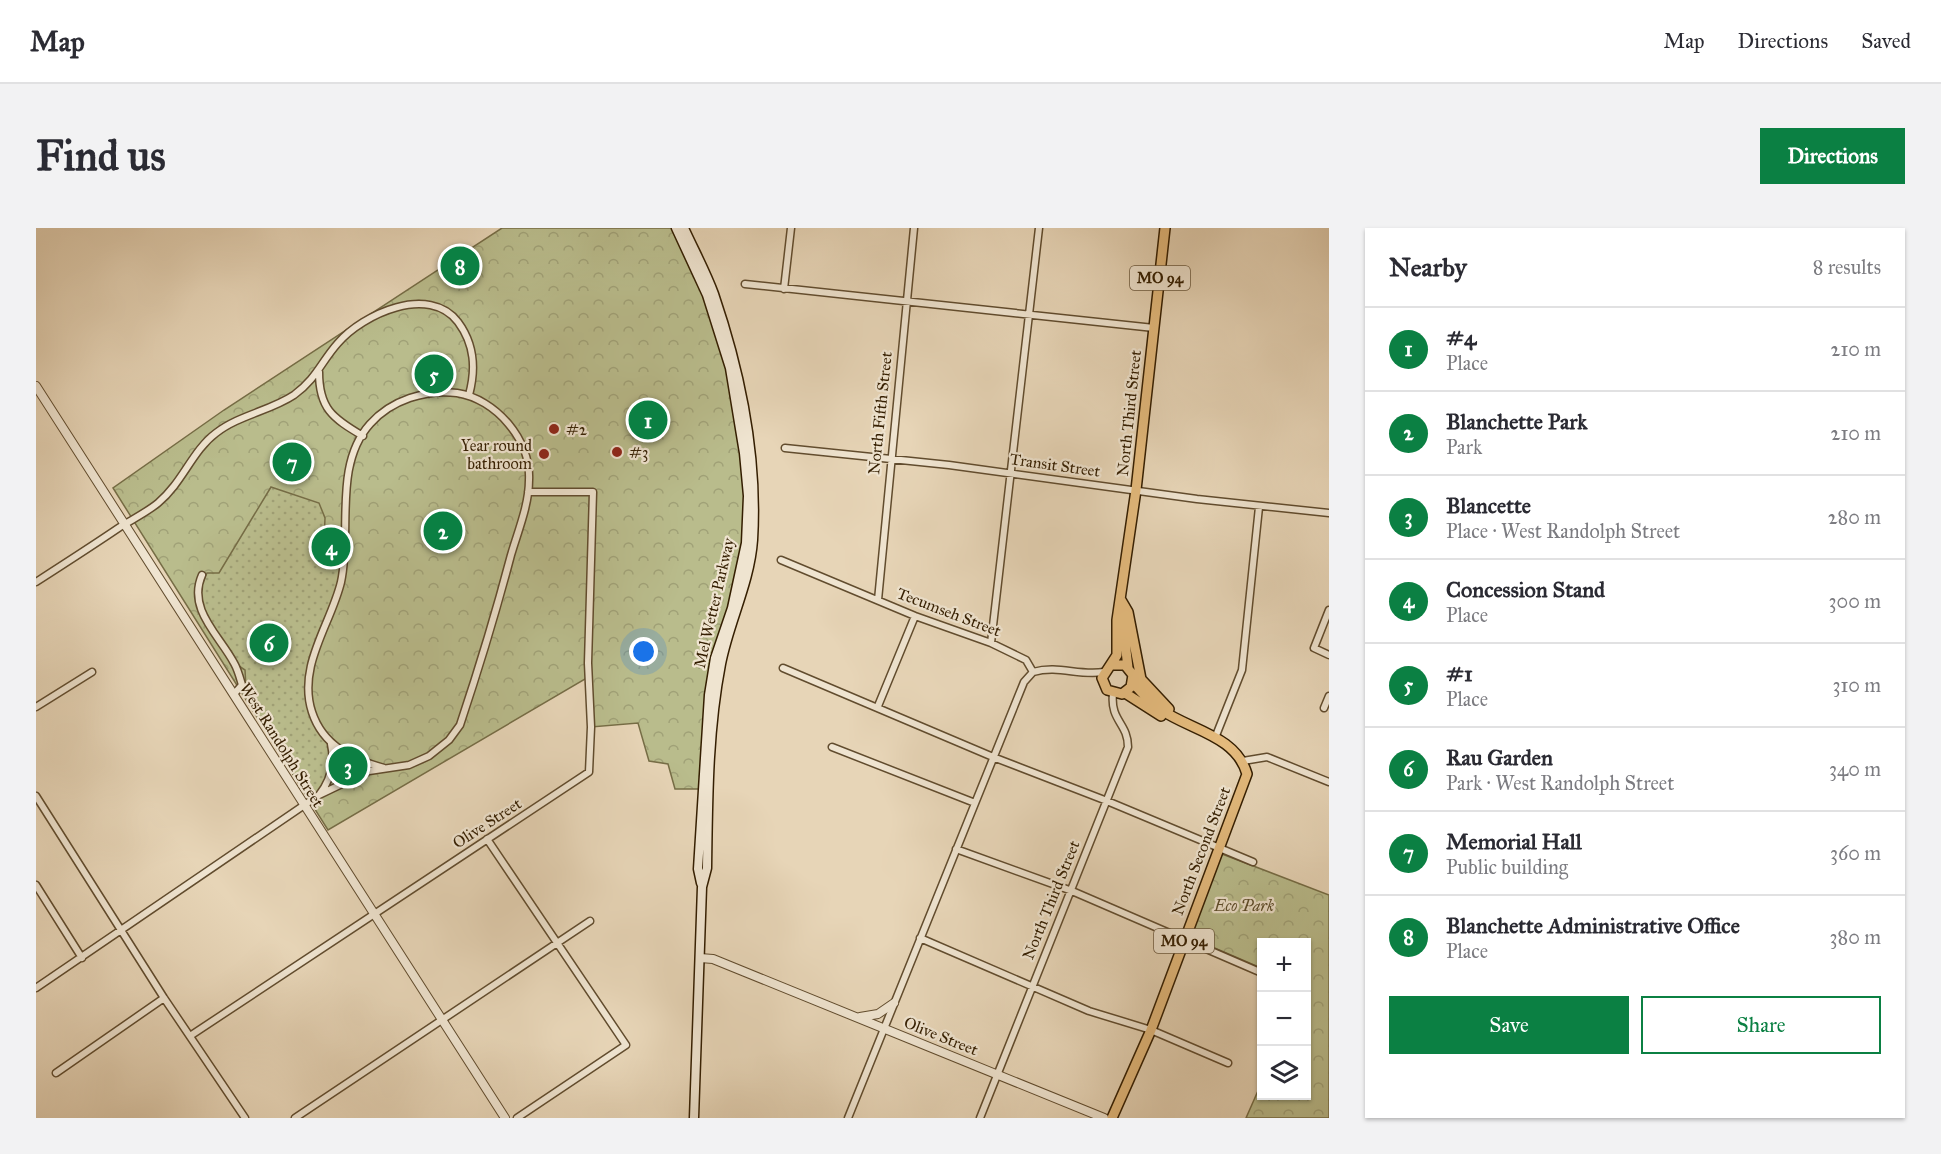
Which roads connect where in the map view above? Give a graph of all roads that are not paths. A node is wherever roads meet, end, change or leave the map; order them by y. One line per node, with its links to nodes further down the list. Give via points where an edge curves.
1 (676, 228): 44 (main road, Mel Wetter Parkway, via 707,294 730,368 748,496 746,543 716,658)
2 (684, 228): 44 (main road, Mel Wetter Parkway, via 714,292 736,367 751,452 754,496 752,544)
3 (791, 228): 8 (street)
4 (914, 228): 9 (street, North Fifth Street)
5 (1039, 228): 10 (street)
6 (1165, 228): 11 (main road, North Third Street / MO 94)
7 (745, 284): 8 (street)
8 (784, 289): 9 (street)
9 (906, 302): 10 (street); 17 (street, North Fifth Street)
10 (1029, 314): 11 (street); 18 (street)
11 (1154, 328): 19 (main road, North Third Street / MO 94)
12 (319, 372): 14 (street, via 337,344 352,330 399,307 438,306 454,318 472,349 474,367); 15 (street, via 322,401 340,421); 23 (street, via 294,395 216,433 158,503)
13 (36, 386): 23 (street, West Randolph Street)
14 (469, 395): 15 (street, via 430,394 405,399 386,409); 20 (street, via 497,412 521,442 530,478)
15 (363, 436): 50 (street, via 349,472 340,584 314,652 310,674 312,713)
16 (785, 448): 17 (street, Transit Street)
17 (890, 459): 18 (street, Transit Street); 27 (street, North Fifth Street)
18 (1010, 472): 19 (street, Transit Street); 31 (street)
19 (1136, 490): 21 (street, Transit Street); 28 (main road, North Third Street / MO 94)
20 (528, 492): 54 (street, via 460,724 449,740 429,756 409,765); 61 (street, Olive Street, via 593,492 589,772)
21 (1259, 507): 22 (street, Transit Street); 49 (street, via 1242,670)
22 (1329, 513)
23 (124, 525): 26 (street); 41 (street, West Randolph Street)
24 (781, 560): 27 (street, Tecumseh Street)
25 (202, 575): 41 (street, via 198,584 201,614 235,664 242,685)
26 (36, 582)
27 (878, 600): 30 (street, Tecumseh Street)
28 (1121, 600): 33 (main road, North Third Street / MO 94, via 1118,655); 35 (main road, North Third Street); 39 (main road, North Third Street / MO 94, via 1128,612)
29 (1329, 610): 32 (street, via 1314,648)
30 (915, 616): 31 (street, Tecumseh Street); 45 (street)
31 (991, 643): 37 (street, Tecumseh Street, via 1026,660)
32 (1329, 655)
33 (1113, 664): 35 (main road); 38 (main road)
34 (783, 668): 45 (street)
35 (1128, 668): 39 (main road, North Third Street)
36 (92, 672): 46 (street)
37 (1033, 672): 38 (street, via 1050,668 1080,674); 52 (street, via 1024,682)
38 (1104, 672): 42 (main road, North Third Street, via 1104,685)
39 (1137, 681): 40 (main road); 48 (main road, via 1160,709)
40 (1125, 693): 42 (main road); 48 (main road, via 1167,720)
41 (234, 694): 60 (street, West Randolph Street)
42 (1113, 694): 58 (street, North Third Street, via 1111,708 1128,737 1128,747)
43 (1329, 696): 47 (street)
44 (711, 704): 74 (main road, Mel Wetter Parkway, via 699,869)
45 (878, 706): 52 (street)
46 (36, 707)
47 (1324, 708)
48 (1189, 726): 49 (main road)
49 (1215, 738): 53 (main road, via 1233,748)
50 (331, 744): 54 (street); 56 (street, via 334,759)
51 (832, 747): 59 (street)
52 (993, 757): 58 (street); 59 (street)
53 (1243, 761): 55 (street, via 1267,758); 62 (main road, North Second Street / MO 94, via 1247,774)
54 (384, 768): 56 (street)
55 (1329, 782)
56 (319, 795): 60 (street)
57 (36, 796): 69 (street)
58 (1107, 801): 62 (street); 66 (street, North Third Street)
59 (975, 803): 63 (street)
60 (303, 805): 67 (street, West Randolph Street); 69 (street)
61 (488, 839): 67 (street, Olive Street); 72 (street)
62 (1219, 848): 64 (street); 71 (main road, North Second Street / MO 94)
63 (956, 849): 66 (street); 70 (street)
64 (1253, 862)
65 (36, 885): 73 (street)
66 (1072, 891): 71 (street); 76 (street, North Third Street)
67 (372, 913): 81 (street, West Randolph Street); 84 (street, Olive Street)
68 (590, 921): 72 (street)
69 (122, 929): 73 (street); 78 (street)
70 (920, 938): 76 (street); 79 (street)
71 (1185, 938): 75 (street); 83 (main road, North Second Street / MO 94)
72 (556, 944): 81 (street); 91 (street, via 626,1045)
73 (82, 958): 77 (street)
74 (700, 958): 80 (street, Olive Street, via 713,959); 92 (main road)
75 (1257, 971)
76 (1032, 987): 83 (street, via 1089,1011); 87 (street, North Third Street)
77 (36, 988)
78 (164, 998): 84 (street); 86 (street)
79 (894, 1004): 80 (street, via 878,1014); 82 (street)
80 (855, 1017): 82 (street, Olive Street)
81 (442, 1021): 89 (street); 90 (street, West Randolph Street)
82 (884, 1028): 87 (street, Olive Street); 93 (street)
83 (1151, 1030): 85 (street); 96 (main road, North Second Street / MO 94)
84 (190, 1036): 88 (street)
85 (1228, 1063)
86 (56, 1073)
87 (997, 1073): 94 (street, North Third Street); 95 (street, Olive Street)
88 (245, 1118)
89 (295, 1118)
90 (505, 1118)
91 (517, 1118)
92 (694, 1118)
93 (848, 1118)
94 (980, 1118)
95 (1104, 1118)
96 (1112, 1118)

